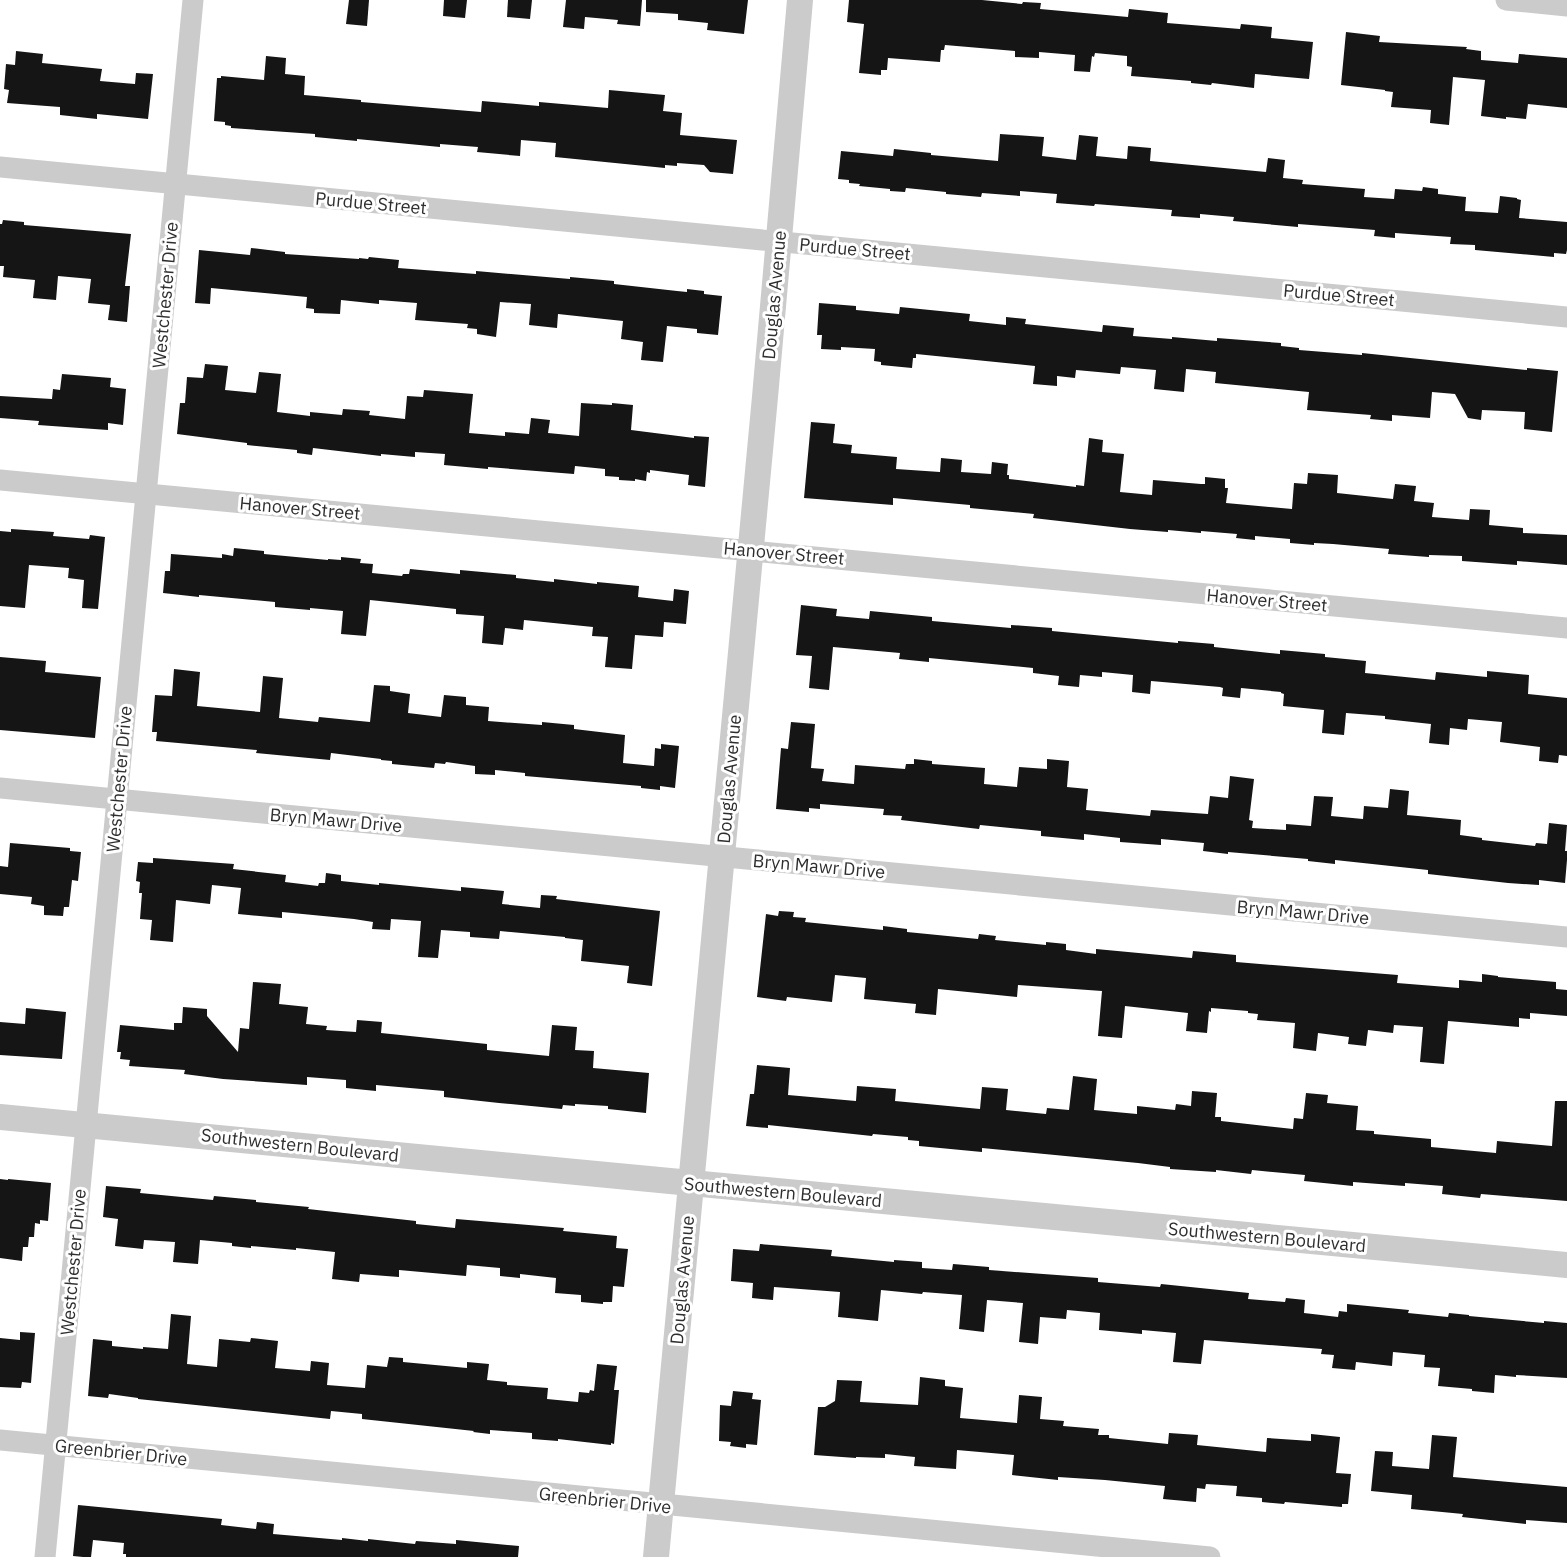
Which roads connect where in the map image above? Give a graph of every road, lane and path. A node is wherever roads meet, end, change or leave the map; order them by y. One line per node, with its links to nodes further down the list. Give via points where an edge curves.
1 (193, 0): 6 (street, Westchester Drive)
2 (800, 0): 7 (street, Douglas Avenue)
3 (1506, 0): 4 (street)
4 (1567, 6)
5 (0, 167): 6 (street, Purdue Street)
6 (175, 184): 7 (street, Purdue Street); 10 (street, Westchester Drive)
7 (778, 242): 8 (street, Purdue Street); 11 (street, Douglas Avenue)
8 (1567, 317)
9 (0, 480): 10 (street, Hanover Street)
10 (146, 494): 11 (street, Hanover Street); 14 (street, Westchester Drive)
11 (751, 550): 12 (street, Hanover Street); 15 (street, Douglas Avenue)
12 (1567, 628)
13 (0, 788): 14 (street, Bryn Mawr Drive)
14 (117, 799): 15 (street, Bryn Mawr Drive); 18 (street, Westchester Drive)
15 (722, 857): 16 (street, Bryn Mawr Drive); 19 (street, Douglas Avenue)
16 (1567, 938)
17 (0, 1117): 18 (street, Southwestern Boulevard)
18 (86, 1125): 19 (street, Southwestern Boulevard); 22 (street, Westchester Drive)
19 (691, 1183): 20 (street, Southwestern Boulevard); 23 (street, Douglas Avenue)
20 (1567, 1265)
21 (0, 1440): 22 (street, Greenbrier Drive)
22 (56, 1446): 23 (street, Greenbrier Drive); 24 (street, Westchester Drive)
23 (661, 1505): 25 (street, Douglas Avenue); 26 (street, Greenbrier Drive)
24 (45, 1557)
25 (656, 1557)
26 (1210, 1557)

